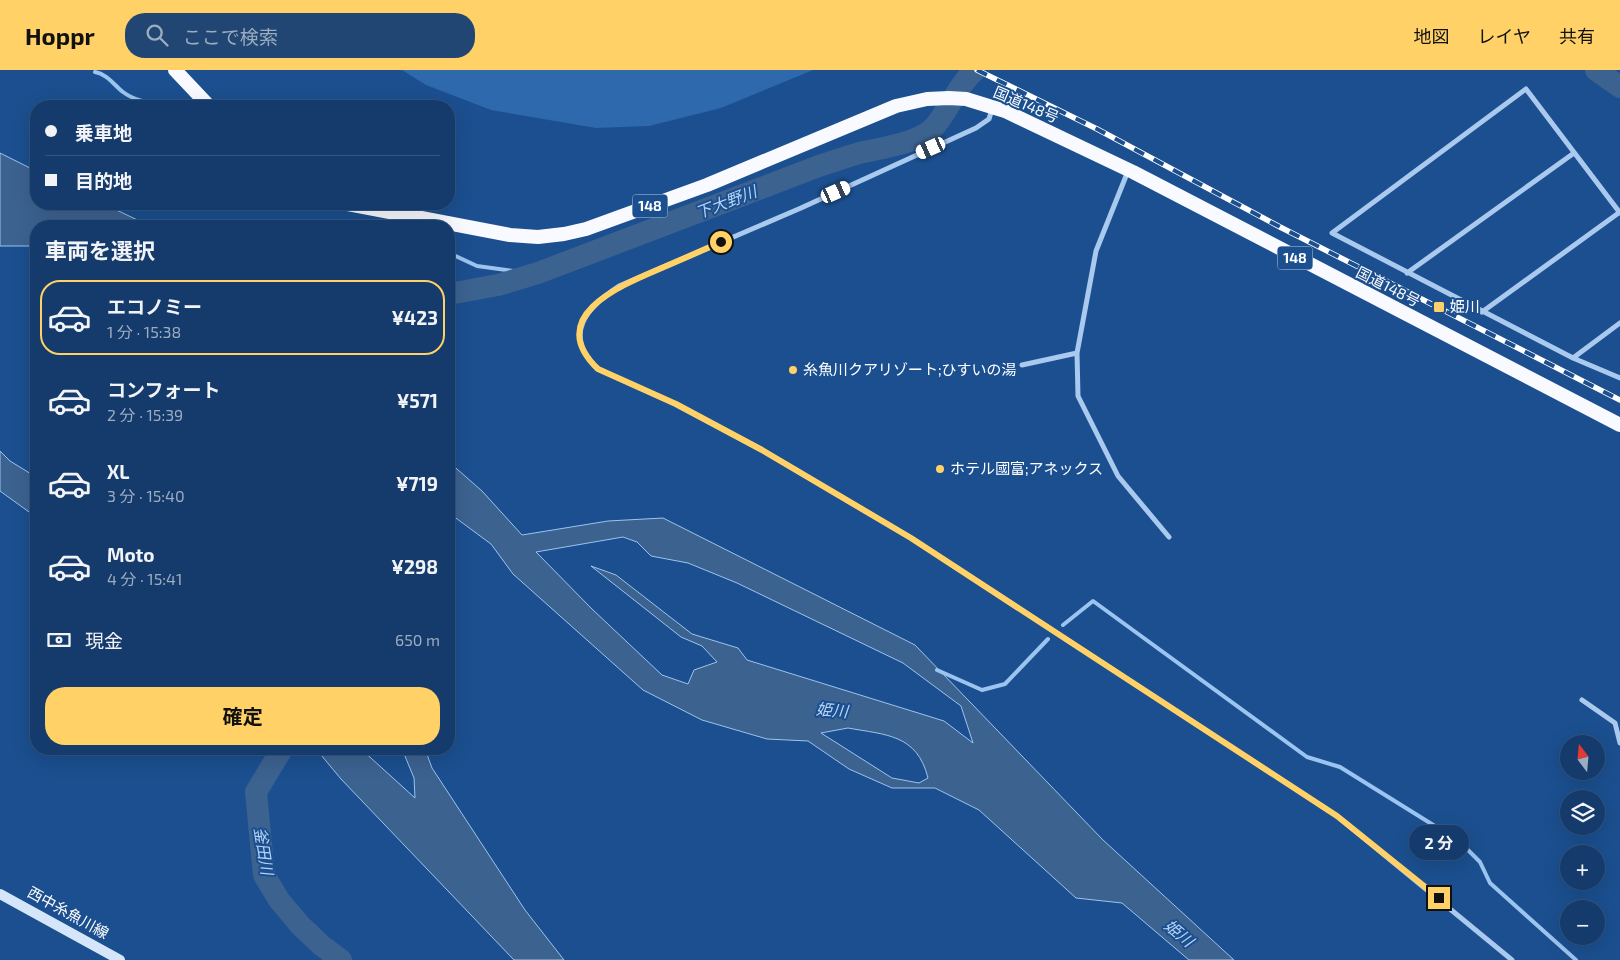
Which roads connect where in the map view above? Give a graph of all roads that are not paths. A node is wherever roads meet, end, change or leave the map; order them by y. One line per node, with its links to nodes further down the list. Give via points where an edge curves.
1 (175, 70): 2 (highway)
2 (203, 100)
3 (993, 106): 5 (highway, 国道148号 / 148); 9 (highway, 国道148号 / 148, via 941,98 896,106 706,185 564,234 538,237 510,235); 23 (street, via 989,119 976,128 619,286 598,300 581,323 582,348 589,361 598,369 676,404 762,450 911,538 1337,816)
4 (1574, 153): 7 (street); 10 (street); 10 (street, via 1526,89 1332,234)
5 (1128, 170): 13 (street, via 1096,251); 17 (highway, 国道148号 / 148)
6 (379, 210): 8 (highway, 国道148号 / 148)
7 (1620, 212): 11 (street)
8 (432, 220)
9 (455, 224)
10 (1407, 273): 11 (street)
11 (1482, 312): 14 (street)
12 (1620, 323): 14 (street)
13 (1077, 353): 15 (street); 18 (street, via 1078,396 1110,463)
14 (1573, 358): 16 (street)
15 (1022, 365)
16 (1620, 378)
17 (1620, 425)
18 (1169, 537)
19 (1582, 700): 20 (street, via 1615,723)
20 (1620, 743)
21 (0, 894): 22 (main road, 西中糸魚川線)
22 (120, 960)
23 (1512, 960)

